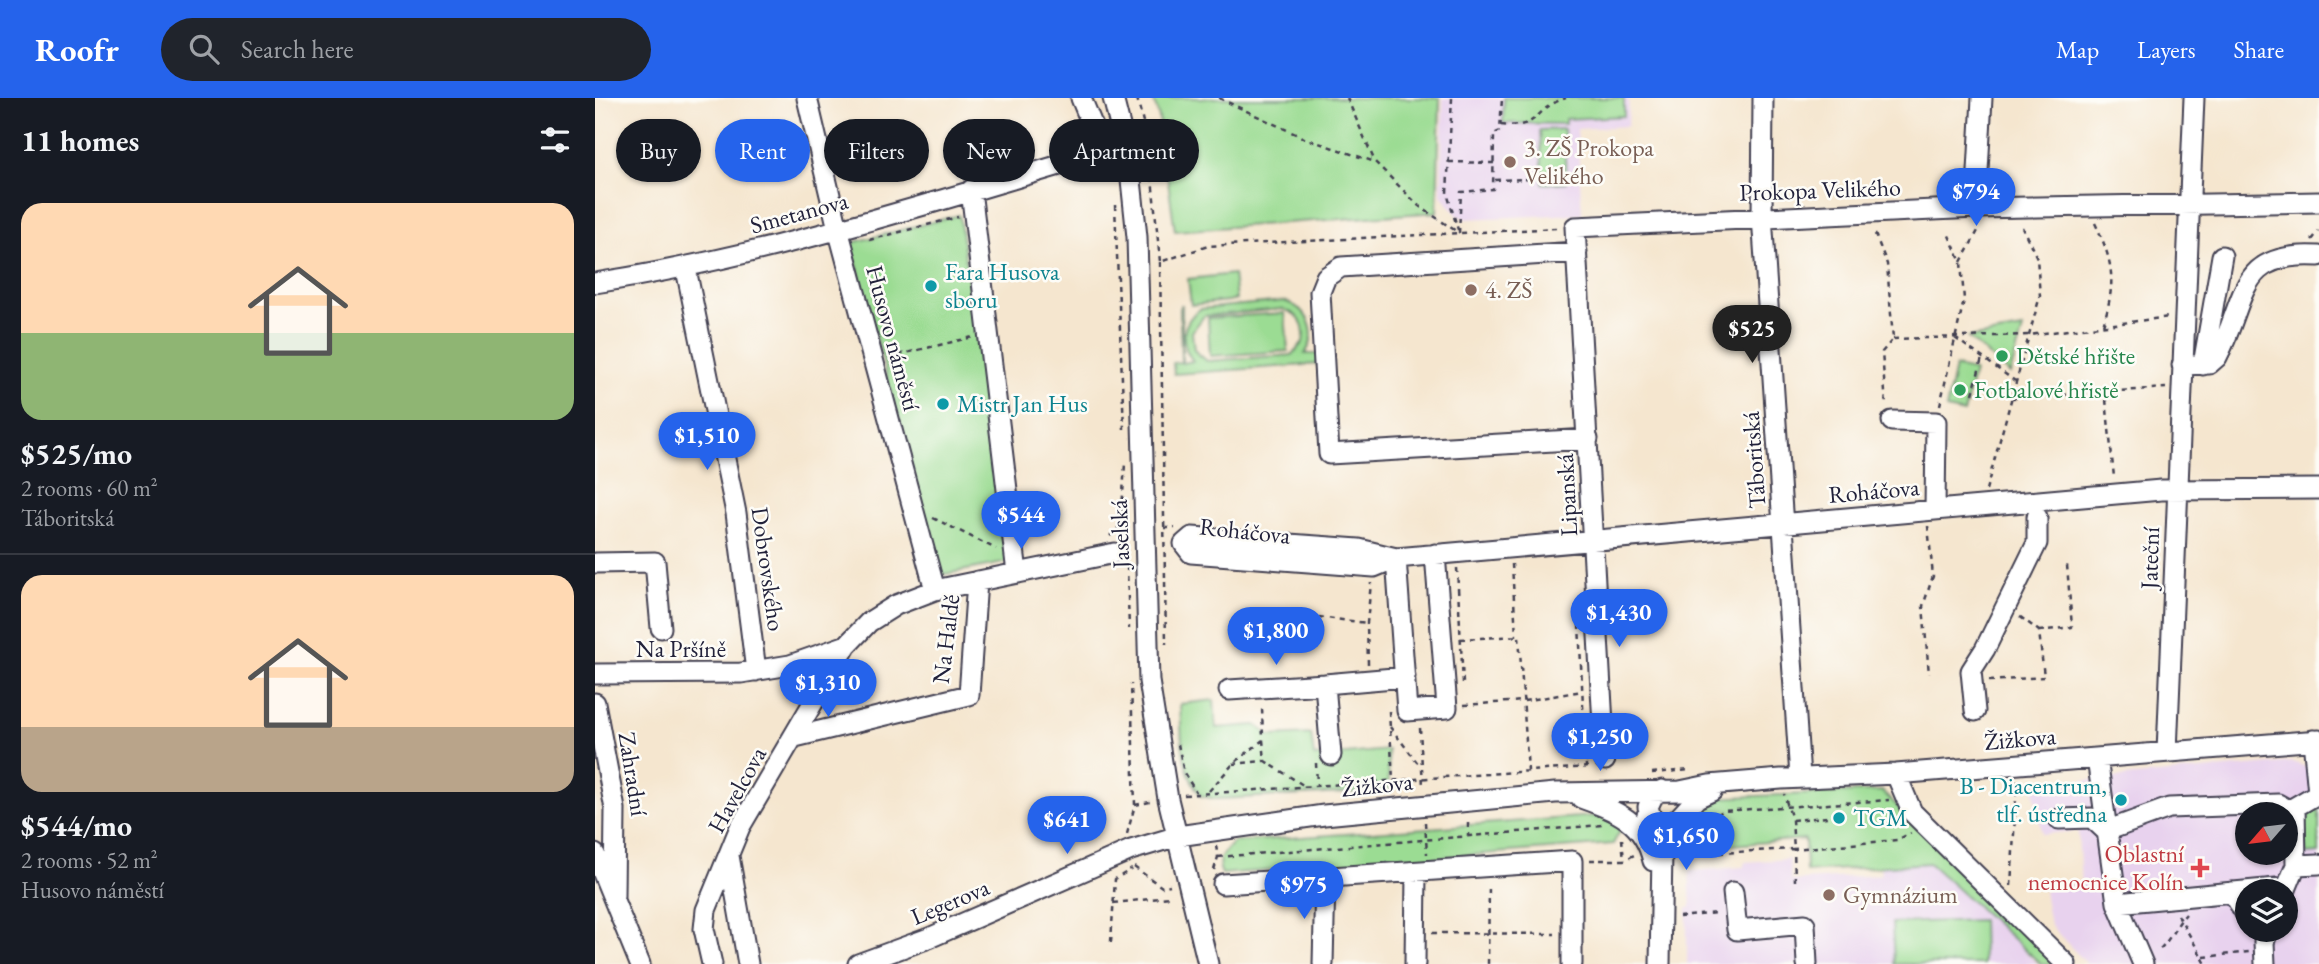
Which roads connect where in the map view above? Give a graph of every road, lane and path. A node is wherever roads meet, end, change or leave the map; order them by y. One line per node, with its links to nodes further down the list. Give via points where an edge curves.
1 (807, 98): 35 (street, Husovo náměstí)
2 (1081, 98): 13 (street)
3 (1113, 98): 155 (street, Jaselská, via 1129,161 1137,237 1149,681)
4 (1137, 98): 39 (path, via 1149,146)
5 (1219, 98): 15 (path, via 1304,138)
6 (1347, 98): 15 (path)
7 (1452, 98): 16 (path)
8 (1502, 98): 14 (path)
9 (1566, 98): 14 (path, via 1539,112 1524,127)
10 (1763, 98): 27 (street, Táboritská)
11 (1982, 98): 25 (street)
12 (2194, 98): 23 (street, Jateční)
13 (1090, 119)
14 (1501, 125): 17 (path, via 1494,134)
15 (1375, 162): 33 (path, via 1419,206)
16 (1449, 162): 17 (path); 33 (path, via 1447,193)
17 (1494, 163): 20 (path)
18 (1049, 173): 21 (street, Smetanova)
19 (1530, 179): 20 (path)
20 (1494, 180): 33 (path, via 1493,189 1461,192)
21 (971, 190): 26 (street); 35 (street, Smetanova)
22 (1115, 193): 60 (path)
23 (2189, 202): 24 (street, Prokopa Velikého); 25 (street, Prokopa Velikého); 51 (street, Jateční)
24 (2319, 202)
25 (1976, 208): 27 (street, Prokopa Velikého)
26 (974, 213): 35 (path); 83 (street)
27 (1762, 216): 29 (street, Prokopa Velikého); 71 (street, Táboritská)
28 (2095, 223): 44 (path, via 2110,255 2113,293)
29 (1575, 227): 33 (path); 36 (street, Lipanská)
30 (2022, 227): 45 (path, via 2037,258 2040,296)
31 (1979, 229): 40 (path)
32 (1947, 231): 40 (path)
33 (1459, 233): 39 (path, via 1208,246)
34 (1875, 234): 48 (path, via 1887,264)
35 (840, 238): 41 (street, Smetanova); 86 (street, Husovo náměstí)
36 (1577, 252): 61 (street, Lipanská); 61 (street, via 1341,267 1331,272 1320,292 1329,454)
37 (2222, 256): 52 (street)
38 (2319, 256): 52 (street, via 2281,256 2259,269 2248,283 2217,357)
39 (1160, 262): 97 (path)
40 (1961, 262): 47 (path, via 1964,300)
41 (686, 269): 42 (street, Smetanova); 99 (street, Dobrovského, via 736,513)
42 (595, 283)
43 (2172, 317): 44 (path)
44 (2103, 325): 45 (path)
45 (2029, 335): 47 (path); 53 (path)
46 (974, 337): 49 (path)
47 (1954, 337): 48 (path); 50 (path); 59 (path)
48 (1893, 340): 58 (path, via 1882,352 1886,414)
49 (889, 357)
50 (1982, 358): 53 (path); 56 (path)
51 (2182, 365): 52 (street); 65 (street, Jateční)
52 (2203, 365)
53 (2015, 381): 57 (path)
54 (2169, 388): 55 (path)
55 (2105, 390): 57 (path); 63 (path)
56 (1973, 394)
57 (2010, 398): 66 (path)
58 (1892, 421): 59 (street)
59 (1936, 422): 70 (street)
60 (1124, 434)
61 (1588, 439): 75 (street, Lipanská)
62 (1125, 460): 72 (path)
63 (2114, 481)
64 (2319, 489): 65 (street, Roháčova)
65 (2177, 490): 70 (street, Roháčova); 122 (street, Jateční)
66 (1985, 492)
67 (929, 510): 68 (path)
68 (931, 517): 73 (path); 74 (path, via 1002,552)
69 (2037, 517): 87 (street, via 2038,543)
70 (1932, 518): 71 (street, Roháčova); 102 (path, via 1933,576 1923,606)
71 (1783, 524): 75 (street, Roháčova); 132 (street, Táboritská)
72 (1121, 525)
73 (934, 530)
74 (1000, 539)
75 (1594, 540): 76 (street, Roháčova); 107 (street, Lipanská)
76 (1435, 554): 77 (street, Roháčova); 114 (street)
77 (1395, 558): 77 (street, Roháčova, via 1359,549 1192,537 1184,544 1191,553 1374,567); 103 (street)
78 (1121, 559): 83 (street, Havelcova); 93 (path)
79 (1523, 560): 94 (path, via 1511,561)
80 (595, 563): 91 (street, via 655,562)
81 (2067, 565): 92 (path, via 2072,627)
82 (1457, 566): 95 (path)
83 (1017, 573): 85 (street, Havelcova)
84 (1373, 573): 90 (path)
85 (977, 581): 86 (street, Havelcova); 119 (street, Na Haldě, via 969,695)
86 (935, 590): 96 (street, Havelcova, via 896,605 869,622)
87 (2005, 607): 92 (path); 104 (street, via 1971,671)
88 (1259, 618): 90 (path, via 1310,616)
89 (1583, 623): 109 (path, via 1578,624)
90 (1367, 624): 98 (path)
91 (661, 628)
92 (2039, 631): 104 (path, via 2044,677)
93 (1129, 632)
94 (1516, 636): 95 (path); 111 (path, via 1520,636)
95 (1460, 639): 108 (path)
96 (847, 645): 99 (street, Na Pršíně, via 790,665); 119 (street, Havelcova)
97 (1166, 647)
98 (1368, 667)
99 (756, 671): 101 (street, Na Pršíně)
100 (1131, 672): 163 (path, via 1135,805 1126,835)
101 (595, 674)
102 (1929, 674)
103 (1405, 677): 105 (street); 115 (street, via 1407,711)
104 (1972, 682): 116 (street)
105 (1325, 684): 106 (street); 123 (street)
106 (1229, 690)
107 (1601, 690): 109 (path); 125 (street, Lipanská)
108 (1464, 692)
109 (1581, 692): 111 (path); 129 (path)
110 (1388, 700): 117 (path)
111 (1524, 701): 114 (path); 130 (path)
112 (595, 703): 177 (street, Zahradní, via 615,808)
113 (1262, 704): 120 (path)
114 (1447, 708): 115 (street)
115 (1419, 710): 128 (path)
116 (1975, 711)
117 (1390, 727): 128 (path); 133 (path)
118 (1176, 736): 138 (path, via 1184,773 1197,793)
119 (795, 737): 162 (street, Havelcova, via 750,808)
120 (1263, 740): 126 (path); 127 (path)
121 (2316, 740): 122 (street, Žižkova); 140 (street)
122 (2167, 752): 124 (street, Žižkova)
123 (1331, 755)
124 (2097, 758): 131 (street, Žižkova); 153 (street)
125 (1605, 760)
126 (1265, 761): 127 (path); 136 (path)
127 (1233, 764): 138 (path)
128 (1422, 768): 133 (path, via 1423,778)
129 (1586, 768)
130 (1528, 771)
131 (1896, 774): 132 (street, Žižkova); 184 (street, via 1912,812)
132 (1791, 778): 135 (street, Žižkova); 144 (path)
133 (1393, 780): 136 (path)
134 (2017, 780): 184 (path)
135 (1725, 784): 137 (street, Žižkova); 145 (street, Žižkova, via 1697,798)
136 (1304, 786): 138 (path)
137 (1665, 790): 139 (street, Žižkova); 145 (street, via 1681,797); 147 (street, via 1649,803)
138 (1207, 792)
139 (1575, 793): 147 (street, Žižkova, via 1619,799); 155 (street, Žižkova, via 1324,815); 185 (street, via 1620,812 1639,828 1651,853)
140 (2318, 793): 143 (street)
141 (1882, 801): 144 (path)
142 (2235, 806): 153 (street, via 2169,808)
143 (2298, 806)
144 (1786, 807): 149 (path); 159 (path, via 1722,811 1707,824 1688,855)
145 (1682, 817): 147 (street, Žižkova, via 1668,826); 185 (street, via 1670,845)
146 (1827, 817): 149 (path)
147 (1652, 818): 185 (street, via 1662,853)
148 (2059, 819): 153 (street, via 2092,818)
149 (1792, 820): 159 (path)
150 (1468, 823): 156 (path)
151 (1426, 825): 158 (path)
152 (1607, 825): 156 (path)
153 (2106, 831): 183 (street)
154 (1913, 832): 159 (path, via 1897,840)
155 (1178, 836): 163 (street, Legerova); 199 (street, Jaselská)
156 (1468, 836): 158 (path)
157 (1622, 836): 164 (path)
158 (1426, 840): 172 (path, via 1218,857)
159 (1794, 849): 173 (path)
160 (1641, 852): 164 (path)
161 (595, 854): 177 (street)
162 (729, 856): 196 (street, Havelcova, via 705,919); 197 (street)
163 (1133, 859): 182 (path, via 1115,879); 194 (street, Legerova)
164 (1624, 860): 165 (path)
165 (1572, 861): 168 (street); 189 (street)
166 (2319, 864): 167 (street)
167 (2296, 866): 171 (street)
168 (1489, 867): 169 (street); 188 (path)
169 (1416, 872): 170 (street); 187 (street)
170 (1325, 878): 172 (street); 200 (street)
171 (2290, 879)
172 (1217, 880)
173 (1795, 881)
174 (2232, 892): 175 (street); 176 (street); 179 (street)
175 (2235, 892)
176 (2205, 895): 180 (street); 186 (path)
177 (614, 896): 195 (street)
178 (1169, 897): 182 (path)
179 (2235, 897)
180 (2169, 898): 183 (street); 186 (path)
181 (1733, 900): 185 (path, via 1722,913); 205 (street, via 1737,930 1805,924)
182 (1113, 903): 190 (path)
183 (2117, 903): 207 (street)
184 (2009, 908): 206 (street)
185 (1661, 918): 204 (street)
186 (2181, 919): 192 (path); 193 (path)
187 (1415, 933): 188 (path); 201 (street)
188 (1488, 934): 189 (path); 202 (path)
189 (1572, 935): 203 (street)
190 (1111, 942)
191 (2261, 944): 193 (path)
192 (2160, 948)
193 (2203, 957): 208 (path)
194 (893, 959): 198 (street, Legerova)
195 (637, 964)
196 (712, 964)
197 (748, 964)
198 (858, 964)
199 (1208, 964)
200 (1323, 964)
201 (1415, 964)
202 (1488, 964)
203 (1573, 964)
204 (1660, 964)
205 (1807, 964)
206 (2066, 964)
207 (2143, 964)
208 (2206, 964)

